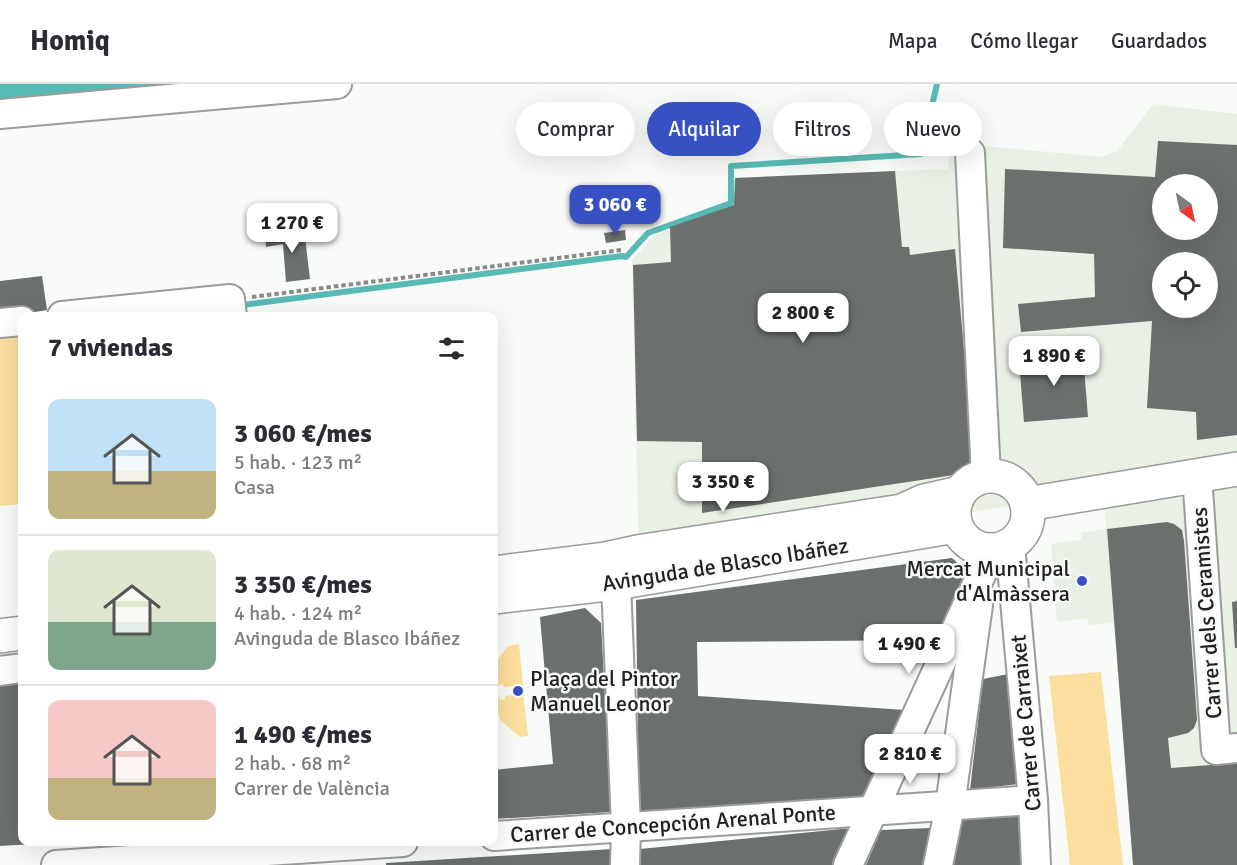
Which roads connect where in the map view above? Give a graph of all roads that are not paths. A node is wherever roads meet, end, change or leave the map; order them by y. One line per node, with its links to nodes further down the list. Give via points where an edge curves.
1 (336, 84): 2 (street)
2 (0, 114)
3 (970, 156): 9 (street)
4 (231, 308): 5 (street)
5 (146, 312)
6 (18, 321): 7 (street)
7 (0, 323)
8 (1237, 469): 10 (main road)
9 (986, 476): 11 (main road, via 974,479); 12 (main road, via 1010,480)
10 (1197, 476): 12 (main road); 22 (street, Carrer dels Ceramistes)
11 (959, 493): 13 (main road, via 954,505); 15 (main road, Avinguda de Blasco Ibáñez, via 902,511 637,552)
12 (1027, 504): 14 (main road, via 1028,517 1020,536)
13 (956, 526): 14 (main road, via 972,545); 15 (main road, Avinguda de Blasco Ibáñez)
14 (991, 556): 23 (street, Carrer de Carraixet); 24 (street); 25 (street)
15 (610, 571): 16 (main road, Avinguda de Blasco Ibáñez); 17 (main road, Avinguda de Blasco Ibáñez); 26 (street)
16 (498, 573)
17 (498, 596)
18 (18, 634): 19 (main road)
19 (0, 636)
20 (18, 669): 21 (street)
21 (0, 671)
22 (1226, 749)
23 (1033, 800): 24 (street, Carrer de Concepción Arenal Ponte); 36 (street, Carrer de Carraixet)
24 (950, 806): 25 (street, Carrer de Concepción Arenal Ponte); 35 (street)
25 (873, 810): 26 (street, Carrer de Concepción Arenal Ponte); 34 (street)
26 (626, 827): 27 (street, Carrer de Concepción Arenal Ponte); 33 (street)
27 (498, 836)
28 (382, 846): 29 (street)
29 (359, 850): 30 (street)
30 (259, 853): 31 (street)
31 (96, 856): 32 (street)
32 (56, 865)
33 (625, 865)
34 (848, 865)
35 (938, 865)
36 (1036, 865)

